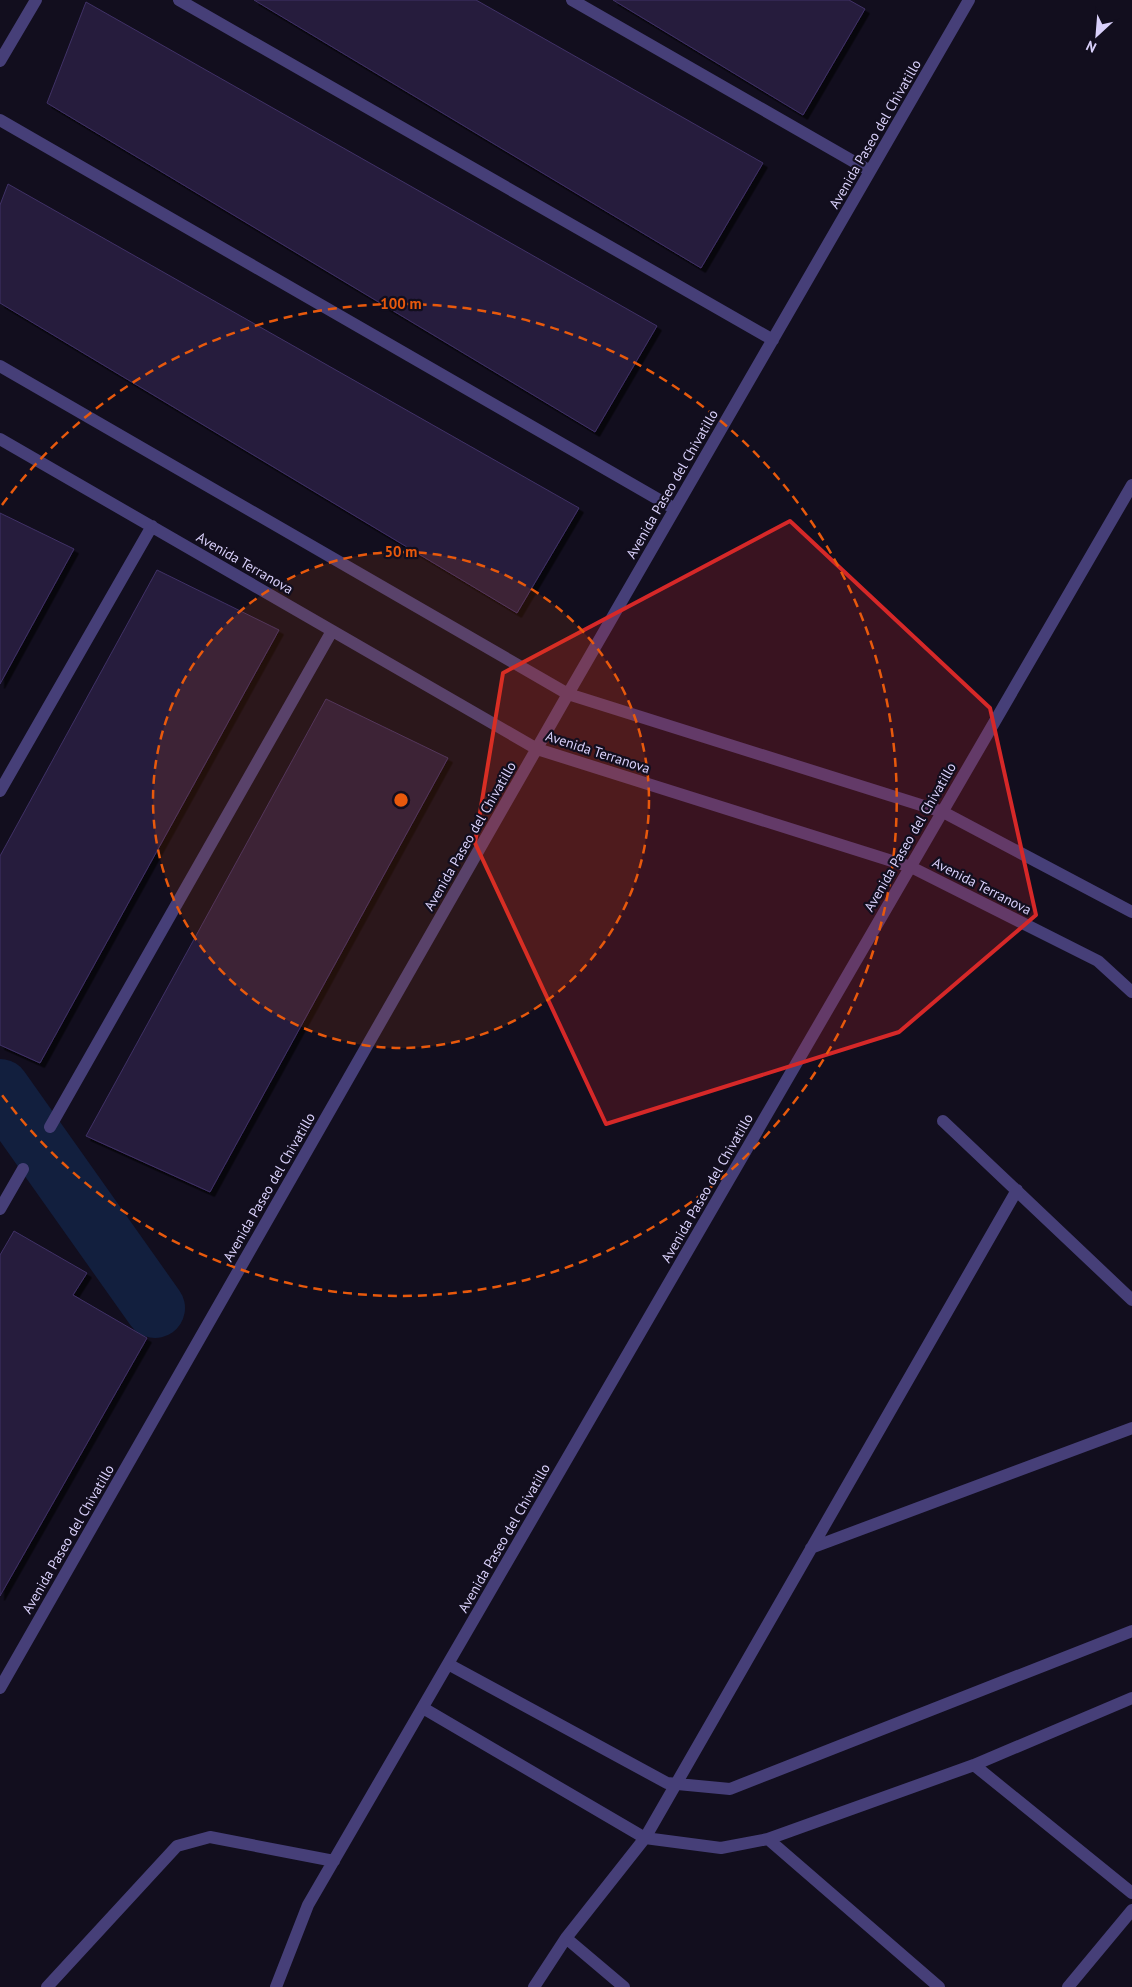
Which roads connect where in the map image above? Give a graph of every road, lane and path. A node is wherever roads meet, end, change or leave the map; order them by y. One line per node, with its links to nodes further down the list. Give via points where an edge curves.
1 (36, 0): 5 (street)
2 (179, 0): 9 (street)
3 (572, 0): 8 (street)
4 (967, 1): 8 (street, Avenida Paseo del Chivatillo)
5 (0, 60): 6 (street)
6 (0, 67)
7 (0, 120): 13 (street)
8 (870, 170): 9 (street, Avenida Paseo del Chivatillo)
9 (773, 340): 13 (street, Avenida Paseo del Chivatillo)
10 (0, 366): 16 (street)
11 (0, 439): 14 (street, Avenida Terranova)
12 (1132, 485): 19 (street, Avenida Paseo del Chivatillo)
13 (675, 509): 16 (street, Avenida Paseo del Chivatillo)
14 (152, 526): 15 (street, Avenida Terranova); 18 (street)
15 (332, 631): 17 (street, Avenida Terranova); 24 (street)
16 (568, 694): 17 (street, Avenida Paseo del Chivatillo); 19 (street)
17 (537, 749): 20 (street, Avenida Terranova); 33 (street, Avenida Paseo del Chivatillo)
18 (0, 792)
19 (943, 812): 20 (street, Avenida Paseo del Chivatillo); 21 (street)
20 (911, 866): 22 (street, Avenida Terranova, via 1098,961); 32 (street, Avenida Paseo del Chivatillo)
21 (1132, 912)
22 (1132, 992)
23 (943, 1121): 26 (street)
24 (50, 1127)
25 (23, 1169): 27 (street)
26 (1017, 1190): 28 (street); 30 (street)
27 (0, 1209)
28 (1132, 1300)
29 (1132, 1428): 30 (street)
30 (812, 1548): 37 (street)
31 (1132, 1631): 37 (street, via 730,1788)
32 (448, 1664): 35 (street, Avenida Paseo del Chivatillo); 37 (street, via 667,1783)
33 (0, 1688)
34 (1132, 1698): 36 (street)
35 (423, 1708): 38 (street); 40 (street, Avenida Paseo del Chivatillo)
36 (974, 1765): 39 (street); 41 (street)
37 (677, 1784): 38 (street)
38 (645, 1838): 39 (street, via 721,1848); 43 (street)
39 (768, 1839): 48 (street)
40 (334, 1860): 44 (street, via 210,1837 177,1846); 45 (street, Avenida Paseo del Chivatillo, via 308,1905)
41 (1132, 1893)
42 (1132, 1910): 49 (street)
43 (566, 1938): 46 (street); 47 (street)
44 (47, 1987)
45 (276, 1987)
46 (534, 1987)
47 (624, 1987)
48 (939, 1987)
49 (1068, 1987)

